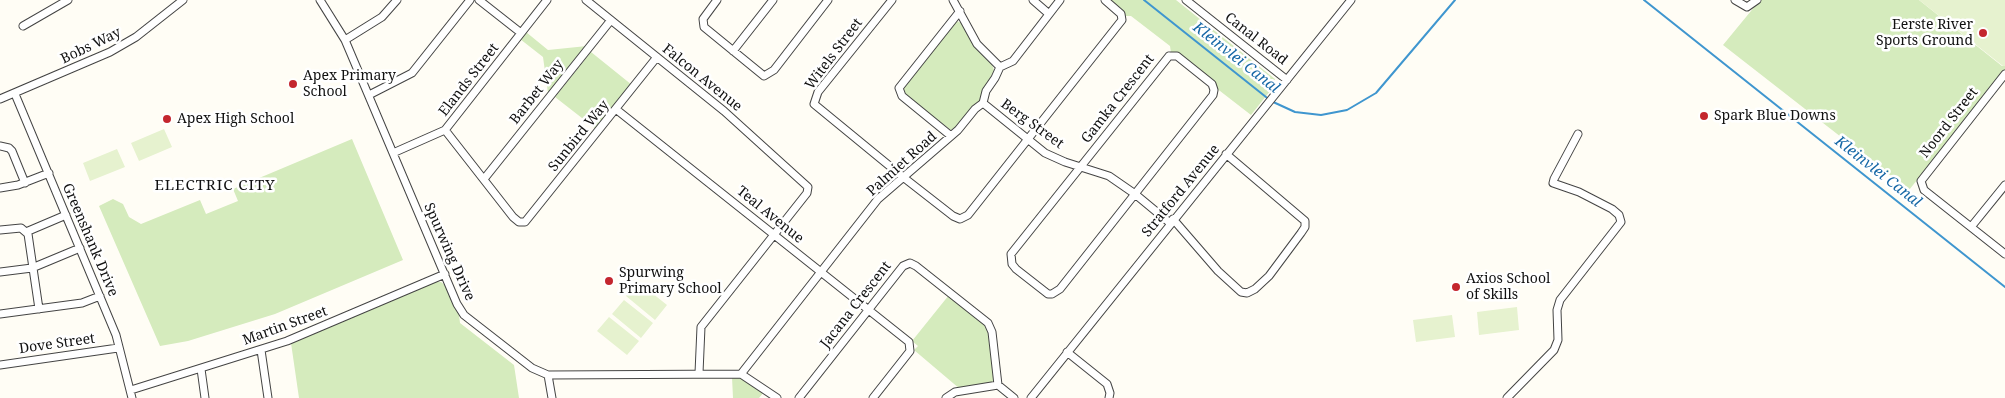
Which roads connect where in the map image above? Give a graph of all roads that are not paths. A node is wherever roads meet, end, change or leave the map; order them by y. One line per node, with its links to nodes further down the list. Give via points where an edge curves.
1 (68, 0): 24 (street)
2 (183, 0): 32 (street, Bobs Way, via 136,38)
3 (320, 0): 26 (street, Spurwing Drive)
4 (397, 0): 26 (street, via 382,17)
5 (470, 0): 33 (street, via 412,73)
6 (478, 0): 25 (street)
7 (547, 0): 25 (street, Elands Street)
8 (586, 0): 23 (street, Falcon Avenue)
9 (717, 0): 27 (street, via 704,16 702,24)
10 (773, 0): 27 (street)
11 (828, 0): 27 (street, via 769,75 761,75)
12 (892, 0): 46 (street, Witels Street, via 814,101 817,108)
13 (953, 0): 21 (street)
14 (1032, 0): 22 (street)
15 (1060, 0): 22 (street, Palmiet Road)
16 (1105, 0): 40 (street, via 1121,14 1122,20)
17 (1186, 0): 31 (street, Canal Road)
18 (1351, 0): 31 (street, Stratford Avenue)
19 (1736, 0): 20 (street, via 1742,6 1750,6)
20 (1757, 0)
21 (960, 11): 29 (street, via 977,44); 39 (street, via 899,88 902,96)
22 (1049, 14): 29 (street, Palmiet Road, via 1013,61)
23 (610, 20): 28 (street, Falcon Avenue); 47 (street, Barbet Way)
24 (23, 26)
25 (521, 33): 37 (street, Elands Street)
26 (345, 40): 33 (street, Spurwing Drive)
27 (733, 51)
28 (657, 57): 36 (street, Sunbird Way); 57 (street, Falcon Avenue, via 807,184 807,193)
29 (1000, 67): 35 (street, Palmiet Road)
30 (2005, 74): 54 (street, Noord Street, via 1923,176 1921,184 1924,190)
31 (1287, 80): 43 (street, Stratford Avenue)
32 (16, 94): 34 (street, Bobs Way); 45 (street, Greenshank Drive)
33 (369, 95): 42 (street, Spurwing Drive)
34 (0, 99)
35 (983, 103): 39 (street, Palmiet Road); 40 (street, Berg Street)
36 (617, 110): 47 (street, Sunbird Way, via 527,220 516,220); 57 (street, Teal Avenue)
37 (445, 130): 42 (street, Elands Street); 47 (street)
38 (1578, 134): 89 (street, via 1554,183 1612,209 1619,214 1621,222 1560,300 1558,340 1554,350)
39 (952, 136): 46 (street, Palmiet Road)
40 (1027, 139): 44 (street, Berg Street, via 1054,158); 46 (street, via 965,218 953,216)
41 (0, 146): 48 (street, via 12,152)
42 (393, 153): 63 (street, Spurwing Drive)
43 (1226, 154): 53 (street, Stratford Avenue); 53 (street, Berg Street, via 1305,221 1305,227 1269,276 1255,289 1241,292)
44 (1081, 166): 51 (street, Berg Street, via 1109,176); 51 (street, via 1011,254 1016,269 1048,294 1060,289); 51 (street, Gamka Crescent, via 1167,58 1177,56 1212,84 1214,93)
45 (49, 173): 48 (street); 52 (street, Greenshank Drive)
46 (903, 177): 62 (street, Palmiet Road, via 878,199)
47 (484, 179)
48 (25, 183): 50 (street)
49 (2005, 185): 54 (street)
50 (0, 188)
51 (1135, 194): 53 (street, Berg Street)
52 (66, 216): 56 (street); 58 (street, Greenshank Drive)
53 (1171, 221): 70 (street, Stratford Avenue)
54 (1971, 227): 59 (street)
55 (0, 230): 56 (street, via 21,228)
56 (26, 232): 60 (street)
57 (774, 234): 62 (street, Teal Avenue); 73 (street, via 701,327)
58 (80, 248): 60 (street); 64 (street, Greenshank Drive)
59 (2005, 254)
60 (32, 268): 61 (street); 65 (street)
61 (0, 272)
62 (820, 272): 66 (street, Teal Avenue); 74 (street, Palmiet Road)
63 (444, 274): 69 (street, Martin Street); 75 (street, Spurwing Drive, via 464,315 532,368)
64 (100, 296): 65 (street, via 82,303); 68 (street, Greenshank Drive)
65 (39, 309): 67 (street)
66 (868, 310): 76 (street, Jacana Crescent, via 903,266 913,264 990,325); 83 (street, Jacana Crescent); 84 (street, Teal Avenue, via 911,346)
67 (0, 314)
68 (118, 348): 71 (street, Dove Street); 77 (street, Greenshank Drive)
69 (261, 350): 72 (street, Martin Street); 80 (street)
70 (1067, 352): 87 (street, Stratford Avenue); 88 (street, via 1107,384)
71 (0, 365)
72 (201, 369): 77 (street, Martin Street); 79 (street)
73 (699, 374): 74 (street, Spurwing Drive); 75 (street, Spurwing Drive)
74 (741, 374): 82 (street)
75 (548, 375): 81 (street)
76 (998, 385): 85 (street, via 955,392); 86 (street)
77 (130, 390): 78 (street, Greenshank Drive)
78 (132, 398)
79 (205, 398)
80 (268, 398)
81 (552, 398)
82 (777, 398)
83 (799, 398)
84 (873, 398)
85 (946, 398)
86 (1014, 398)
87 (1031, 398)
88 (1109, 398)
89 (1507, 398)

